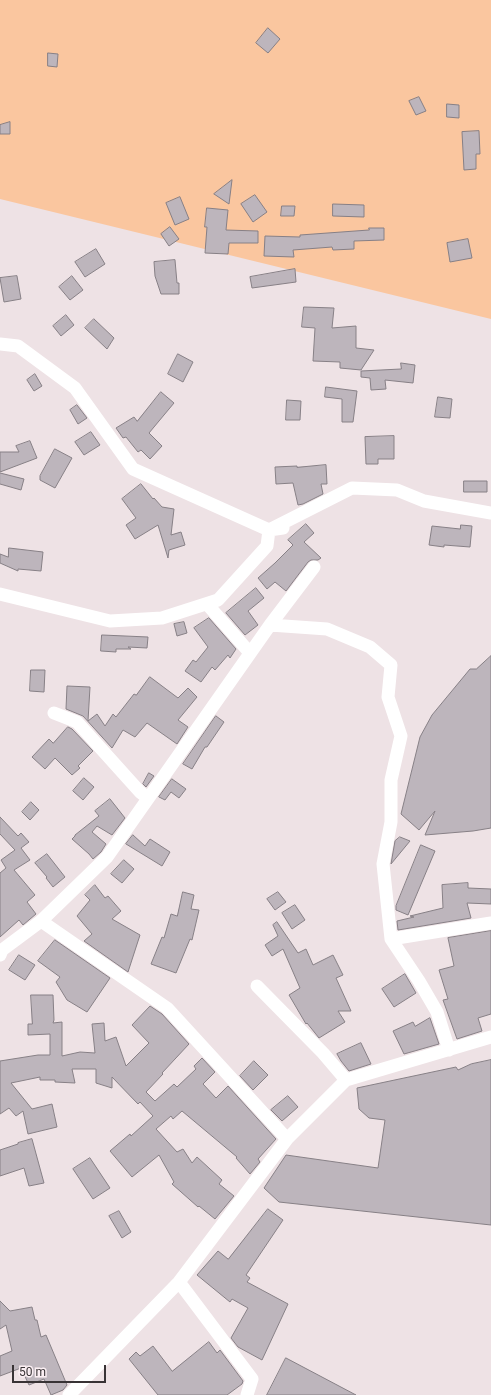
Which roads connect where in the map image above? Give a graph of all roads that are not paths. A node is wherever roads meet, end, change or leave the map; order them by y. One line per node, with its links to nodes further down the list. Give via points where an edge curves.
1 (0, 344): 4 (street, via 18,346 75,388 133,470)
2 (491, 513): 4 (street, via 424,501 397,490 352,488)
3 (283, 528): 4 (street)
4 (269, 530): 7 (street, via 267,546 218,600)
5 (314, 567): 8 (street)
6 (0, 594): 7 (street, via 110,621 162,618)
7 (207, 604): 9 (street)
8 (270, 625): 9 (street); 14 (street, via 327,629 370,647 391,665 388,697 400,736 391,780 391,822 383,864)
9 (250, 653): 11 (street)
10 (54, 713): 11 (street, via 77,722)
11 (148, 798): 12 (street, via 107,857)
12 (41, 921): 15 (street); 20 (street, via 167,1008)
13 (491, 923): 14 (street)
14 (391, 939): 18 (street, via 437,1012)
15 (1, 951)
16 (257, 986): 19 (street)
17 (491, 1038): 18 (street)
18 (449, 1050): 19 (street)
19 (346, 1080): 20 (street)
20 (287, 1139): 21 (street)
21 (179, 1282): 22 (street); 23 (street, via 252,1379)
22 (69, 1395)
23 (247, 1395)

